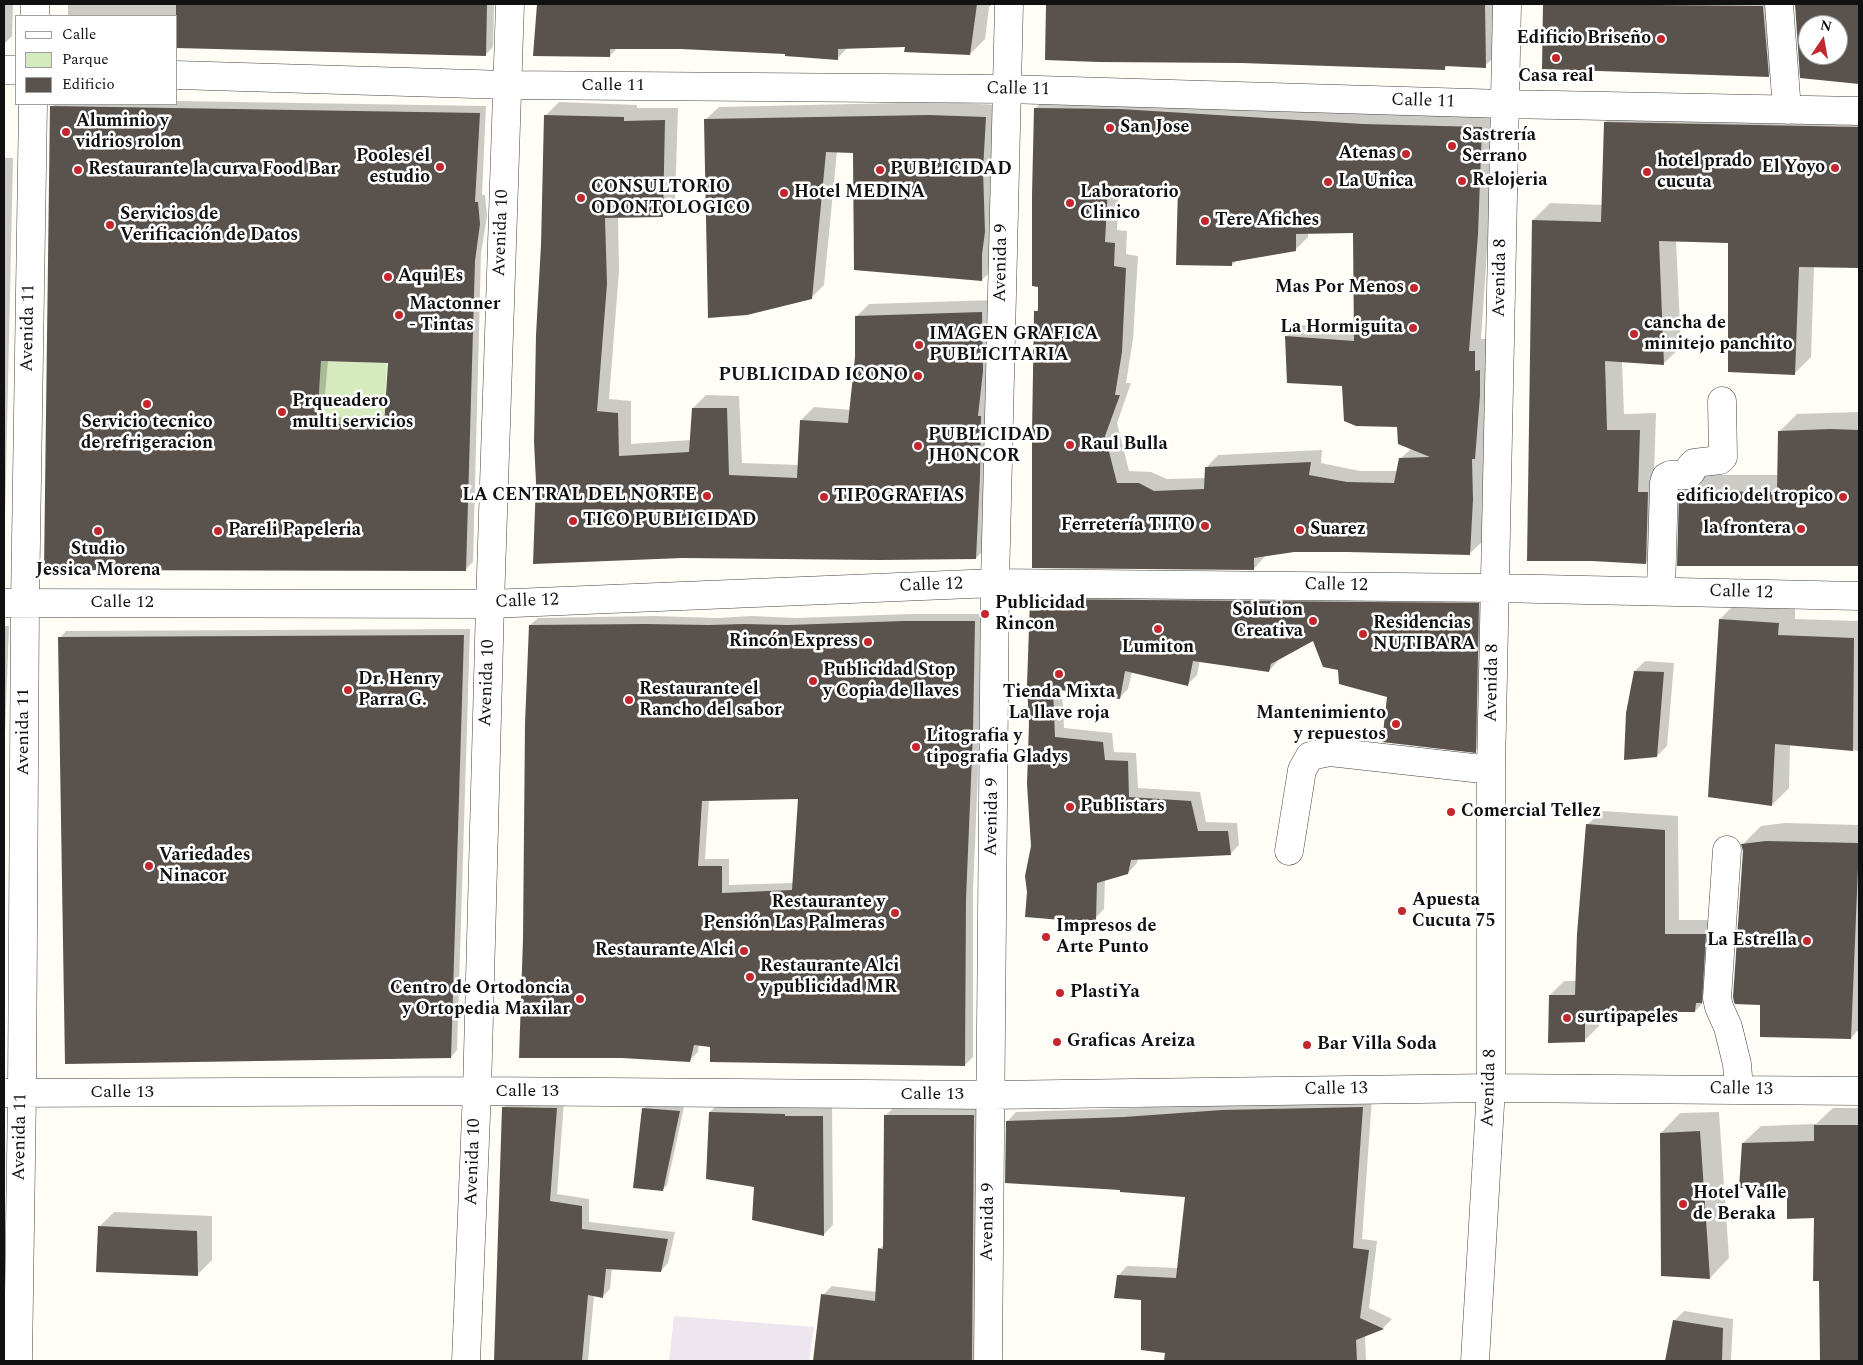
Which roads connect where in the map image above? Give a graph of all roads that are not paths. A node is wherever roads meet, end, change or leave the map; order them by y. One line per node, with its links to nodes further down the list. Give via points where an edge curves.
1 (510, 4): 6 (street, Avenida 10)
2 (1009, 4): 7 (street, Avenida 9)
3 (1507, 4): 8 (street, Avenida 8)
4 (1779, 4): 10 (street)
5 (178, 74): 6 (street, Calle 11)
6 (507, 85): 7 (street, Calle 11); 18 (street, Avenida 10)
7 (1006, 89): 8 (street, Calle 11); 13 (street, Avenida 9)
8 (1504, 104): 10 (street, Calle 11); 14 (street, Avenida 8)
9 (33, 105): 17 (street, Avenida 11)
10 (1787, 110): 11 (street, Calle 11)
11 (1859, 111)
12 (1722, 401): 15 (street, via 1723,457 1694,462 1688,475 1670,475 1664,483)
13 (995, 583): 14 (street, Calle 12); 18 (street, Calle 12); 27 (street, Avenida 9)
14 (1495, 588): 15 (street, Calle 12); 19 (street, Avenida 8)
15 (1661, 590): 16 (street, Calle 12)
16 (1859, 596)
17 (14, 603): 18 (street, Calle 12); 26 (street, Avenida 11)
18 (490, 604): 24 (street, Avenida 10)
19 (1491, 770): 21 (street, via 1330,752 1310,756 1302,770); 22 (street, Avenida 8)
20 (1728, 850): 23 (street, via 1717,998 1737,1064)
21 (1289, 851)
22 (1491, 1088): 23 (street, Calle 13); 27 (street, Calle 13); 31 (street, Avenida 8)
23 (1739, 1089): 25 (street, Calle 13)
24 (477, 1091): 26 (street, Calle 13); 27 (street, Calle 13); 29 (street, Avenida 10)
25 (1859, 1091)
26 (13, 1093): 28 (street, Avenida 11)
27 (991, 1095): 30 (street, Avenida 9)
28 (18, 1361)
29 (466, 1361)
30 (988, 1361)
31 (1475, 1361)

